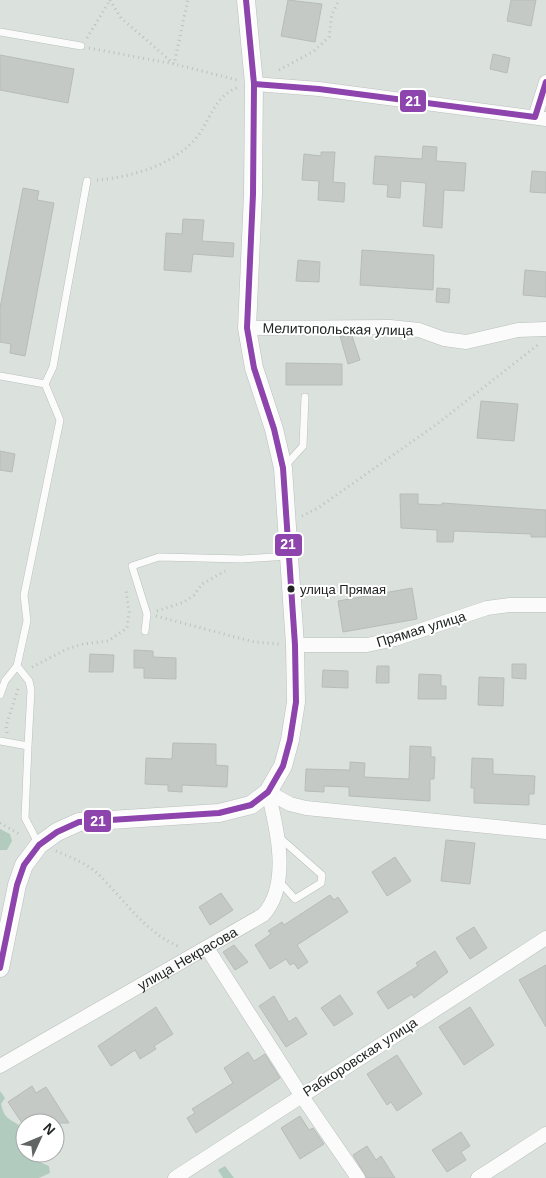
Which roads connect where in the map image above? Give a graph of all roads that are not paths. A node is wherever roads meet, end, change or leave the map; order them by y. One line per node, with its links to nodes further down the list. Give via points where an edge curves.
1 (246, 0): 5 (street)
2 (0, 32): 3 (lane)
3 (81, 46)
4 (546, 82): 6 (street)
5 (254, 84): 6 (street, via 319,89); 8 (street)
6 (541, 118)
7 (87, 181): 11 (lane, via 53,367)
8 (247, 328): 9 (street, Мелитопольская улица, via 390,327 419,330 444,339 466,342 518,330); 13 (street, via 254,368)
9 (546, 329)
10 (0, 376): 11 (lane)
11 (45, 384): 18 (lane, via 60,420 24,595 27,621)
12 (305, 397): 13 (lane, via 303,446)
13 (283, 468): 14 (street)
14 (290, 556): 16 (lane, via 159,557 132,566 147,614); 17 (street)
15 (546, 605): 17 (street, Прямая улица, via 487,608 395,639 367,645)
16 (145, 631)
17 (295, 645): 22 (street, via 296,702 290,740 283,766)
18 (17, 666): 19 (lane, via 5,681); 21 (lane, via 29,681 31,690)
19 (0, 696)
20 (0, 741): 21 (lane)
21 (28, 746): 25 (lane, via 24,818)
22 (268, 792): 23 (street, via 290,804 306,808); 24 (street, улица Некрасова); 25 (street, via 251,805 219,813 79,822)
23 (546, 832)
24 (279, 837): 26 (street, улица Некрасова); 26 (lane, via 322,875 321,883 295,898)
25 (39, 845): 29 (street, via 24,866 17,885)
26 (278, 879): 28 (street, улица Некрасова, via 271,906 262,915)
27 (546, 938): 31 (street, Рабкоровская улица)
28 (201, 951): 30 (street, улица Некрасова); 31 (street)
29 (0, 968)
30 (0, 1066)
31 (301, 1095): 33 (street, Рабкоровская улица); 34 (street)
32 (546, 1134): 35 (street)
33 (175, 1178)
34 (358, 1178)
35 (478, 1178)

